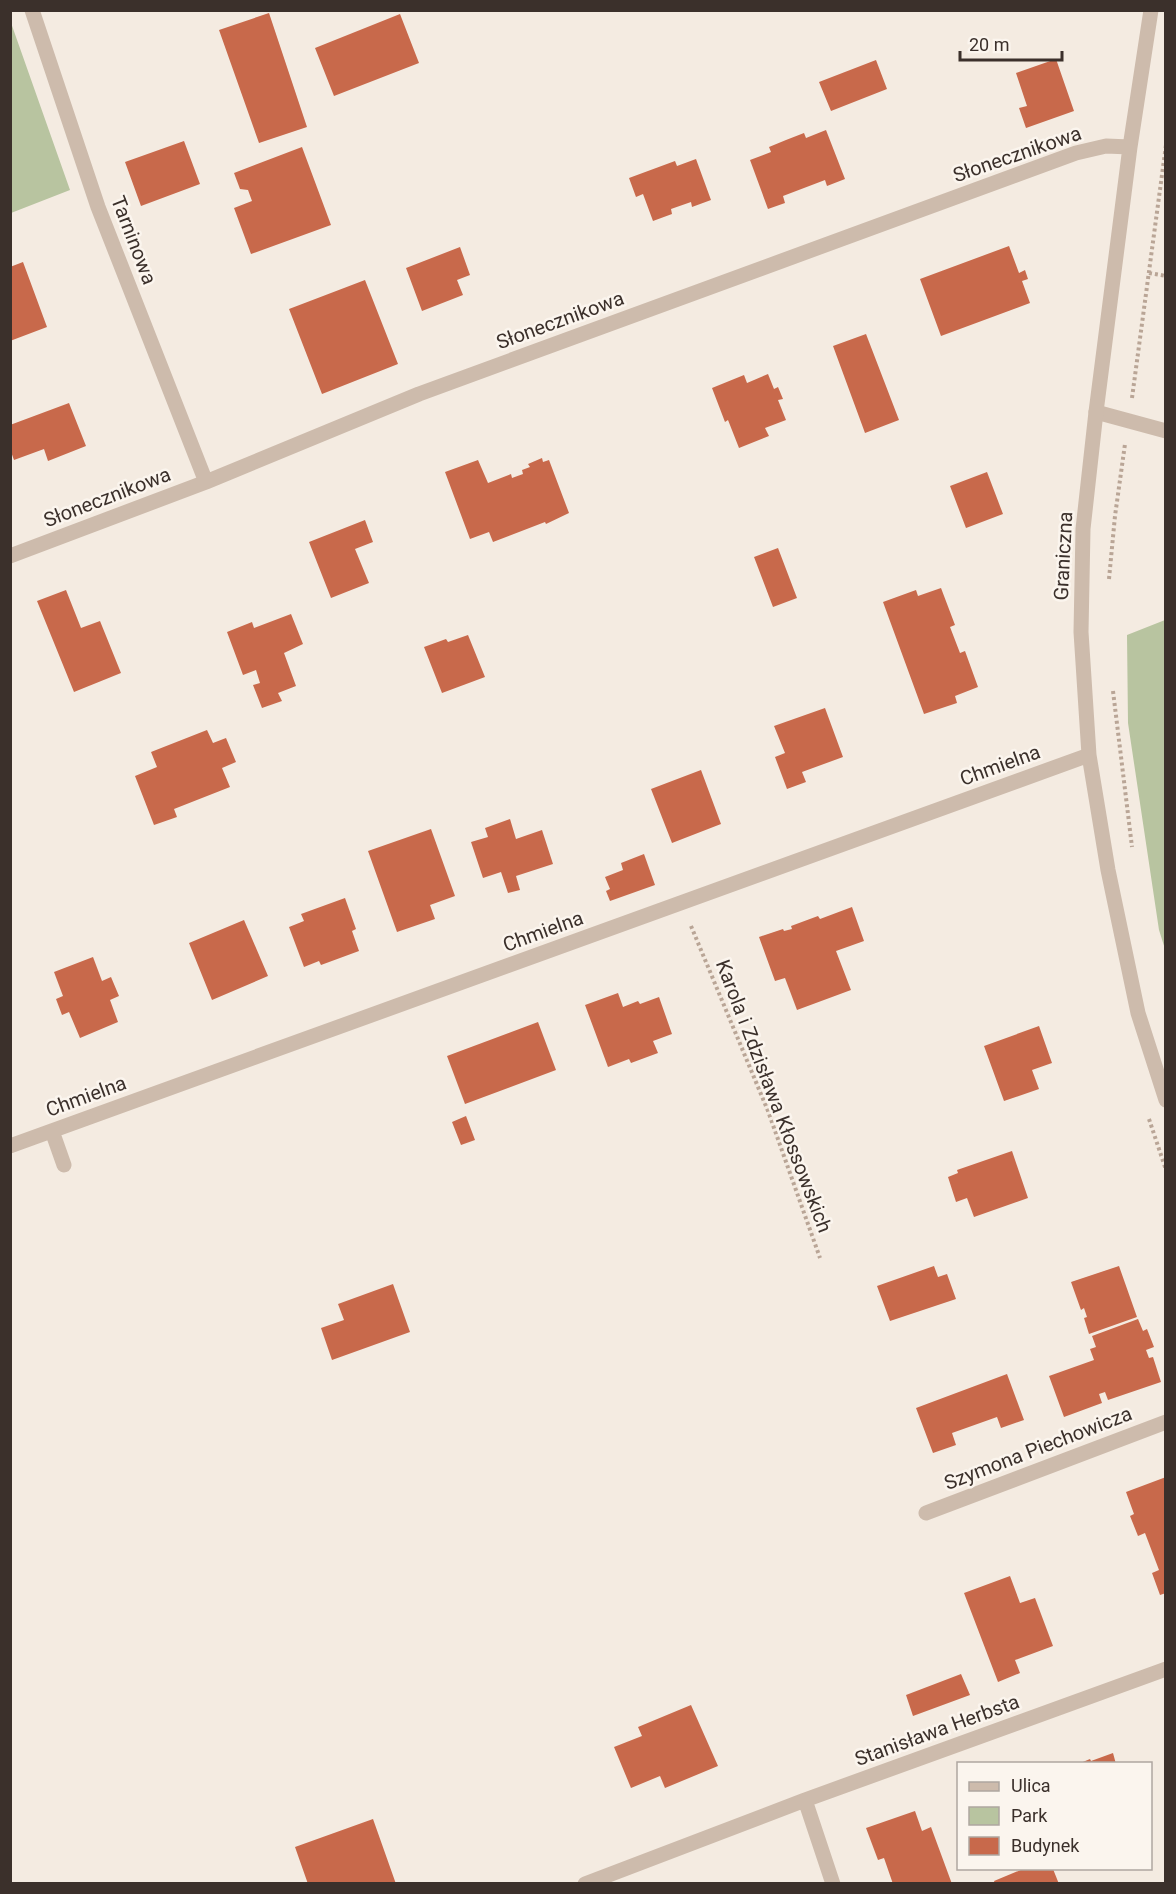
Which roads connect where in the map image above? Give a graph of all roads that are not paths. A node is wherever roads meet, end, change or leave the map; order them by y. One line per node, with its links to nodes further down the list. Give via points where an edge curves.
1 (32, 10): 6 (street, Tarninowa, via 98,207)
2 (1151, 10): 3 (street, Graniczna)
3 (1130, 147): 4 (street, Graniczna); 6 (street, Słonecznikowa, via 1106,146 1065,157 419,394)
4 (1096, 412): 5 (street); 8 (street, Graniczna, via 1083,529 1081,632)
5 (1166, 431)
6 (206, 482): 7 (street, Słonecznikowa)
7 (10, 556)
8 (1089, 755): 9 (street, Graniczna, via 1125,958); 10 (street, Chmielna)
9 (1166, 1100)
10 (52, 1131): 11 (street, Chmielna); 12 (street)
11 (10, 1146)
12 (64, 1166)
13 (1166, 1422): 14 (street, Szymona Piechowicza)
14 (926, 1513)
15 (1166, 1669): 16 (street, Stanisława Herbsta)
16 (805, 1800): 17 (street, Stanisława Herbsta); 18 (street)
17 (585, 1884)
18 (833, 1884)

